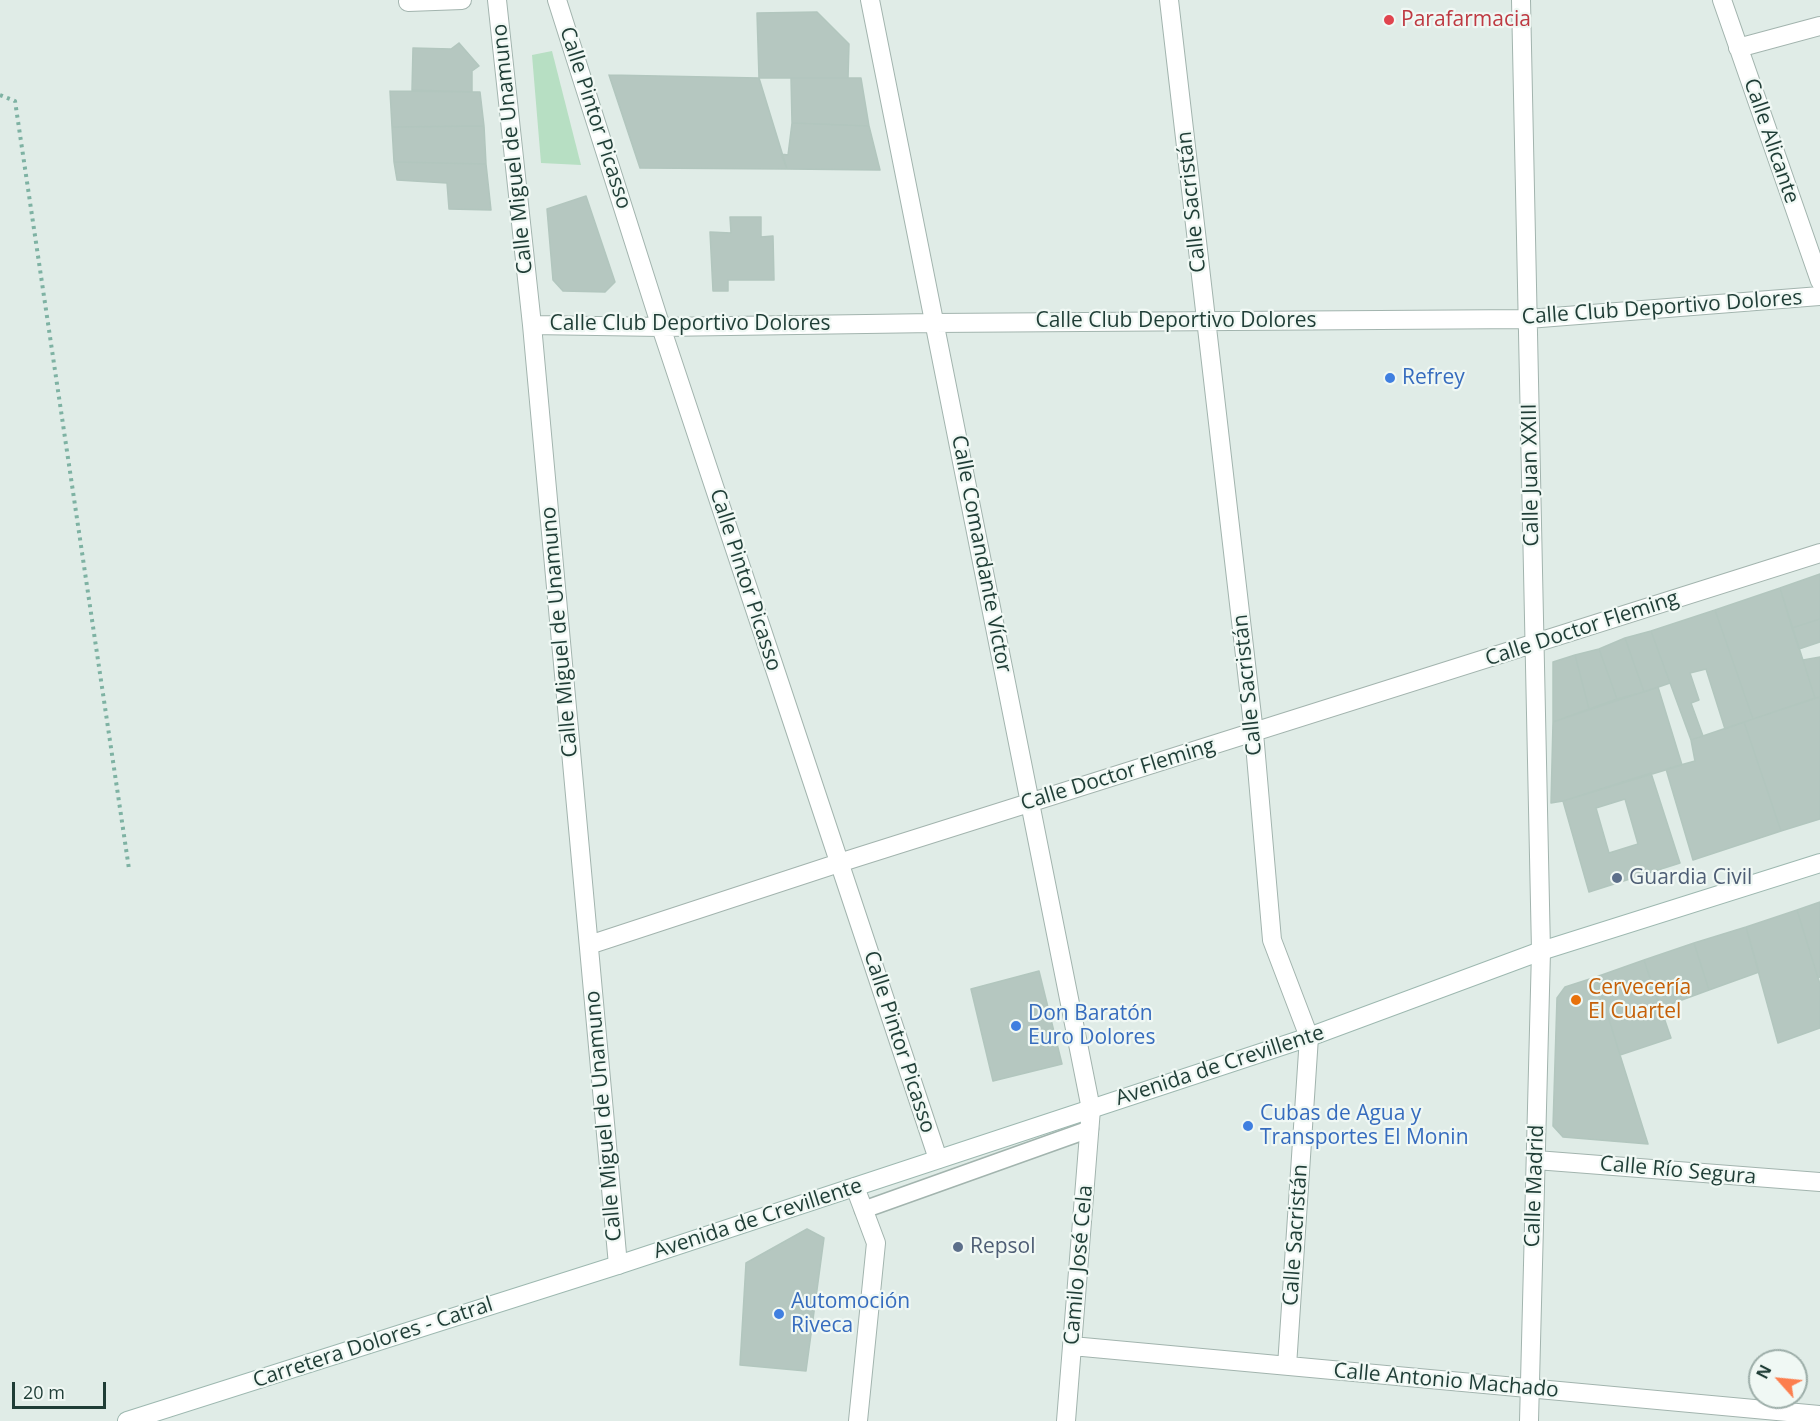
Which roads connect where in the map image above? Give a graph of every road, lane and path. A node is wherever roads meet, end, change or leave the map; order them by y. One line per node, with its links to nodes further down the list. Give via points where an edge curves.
1 (462, 0): 8 (street)
2 (497, 0): 17 (street, Calle Miguel de Unamuno)
3 (557, 0): 18 (street, Calle Pintor Picasso)
4 (870, 0): 16 (street, Calle Comandante Víctor)
5 (1169, 0): 15 (street, Calle Sacristán)
6 (1521, 0): 14 (street, Calle Juan XXIII)
7 (1722, 0): 10 (street, Calle Alicante)
8 (408, 2)
9 (1820, 26): 10 (street)
10 (1738, 48): 12 (street, Calle Alicante)
11 (0, 95): 25 (path, via 15,101)
12 (1820, 281)
13 (1820, 296): 14 (street, Calle Club Deportivo Dolores)
14 (1528, 319): 15 (street, Calle Club Deportivo Dolores); 20 (street, Calle Juan XXIII)
15 (1205, 321): 16 (street, Calle Club Deportivo Dolores); 21 (street, Calle Sacristán)
16 (934, 323): 18 (street, Calle Club Deportivo Dolores); 22 (street, Calle Comandante Víctor)
17 (532, 325): 18 (street, Calle Club Deportivo Dolores); 26 (street, Calle Miguel de Unamuno)
18 (661, 327): 23 (street, Calle Pintor Picasso)
19 (1820, 553): 20 (street, Calle Doctor Fleming)
20 (1535, 644): 21 (street, Calle Doctor Fleming); 27 (street, Calle Juan XXIII)
21 (1254, 733): 22 (street, Calle Doctor Fleming); 28 (street, Calle Sacristán, via 1272,940)
22 (1030, 802): 23 (street, Calle Doctor Fleming); 29 (street, Calle Comandante Víctor)
23 (839, 863): 26 (street, Calle Doctor Fleming); 31 (street, Calle Pintor Picasso)
24 (1820, 863): 27 (street, Avenida de Crevillente)
25 (129, 869)
26 (589, 945): 36 (street, Calle Miguel de Unamuno)
27 (1541, 951): 28 (street, Avenida de Crevillente); 32 (street, Calle Madrid)
28 (1309, 1037): 29 (street, Avenida de Crevillente); 38 (street, Calle Sacristán)
29 (1091, 1109): 30 (street, Camilo José Cela); 31 (street, Avenida de Crevillente)
30 (1090, 1129): 35 (lane); 37 (street, Camilo José Cela)
31 (938, 1159): 34 (street, Avenida de Crevillente)
32 (1536, 1160): 33 (street, Calle Río Segura); 39 (street, Calle Madrid)
33 (1820, 1182)
34 (855, 1187): 35 (street); 36 (street, Avenida de Crevillente)
35 (863, 1210): 42 (street, via 876,1243)
36 (618, 1265): 41 (street, Carretera Dolores - Catral)
37 (1072, 1346): 38 (street, Calle Antonio Machado); 43 (street, Camilo José Cela)
38 (1287, 1366): 39 (street, Calle Antonio Machado)
39 (1530, 1390): 40 (street, Calle Antonio Machado); 44 (street, Calle Madrid)
40 (1820, 1416)
41 (128, 1421)
42 (858, 1421)
43 (1066, 1421)
44 (1529, 1421)

